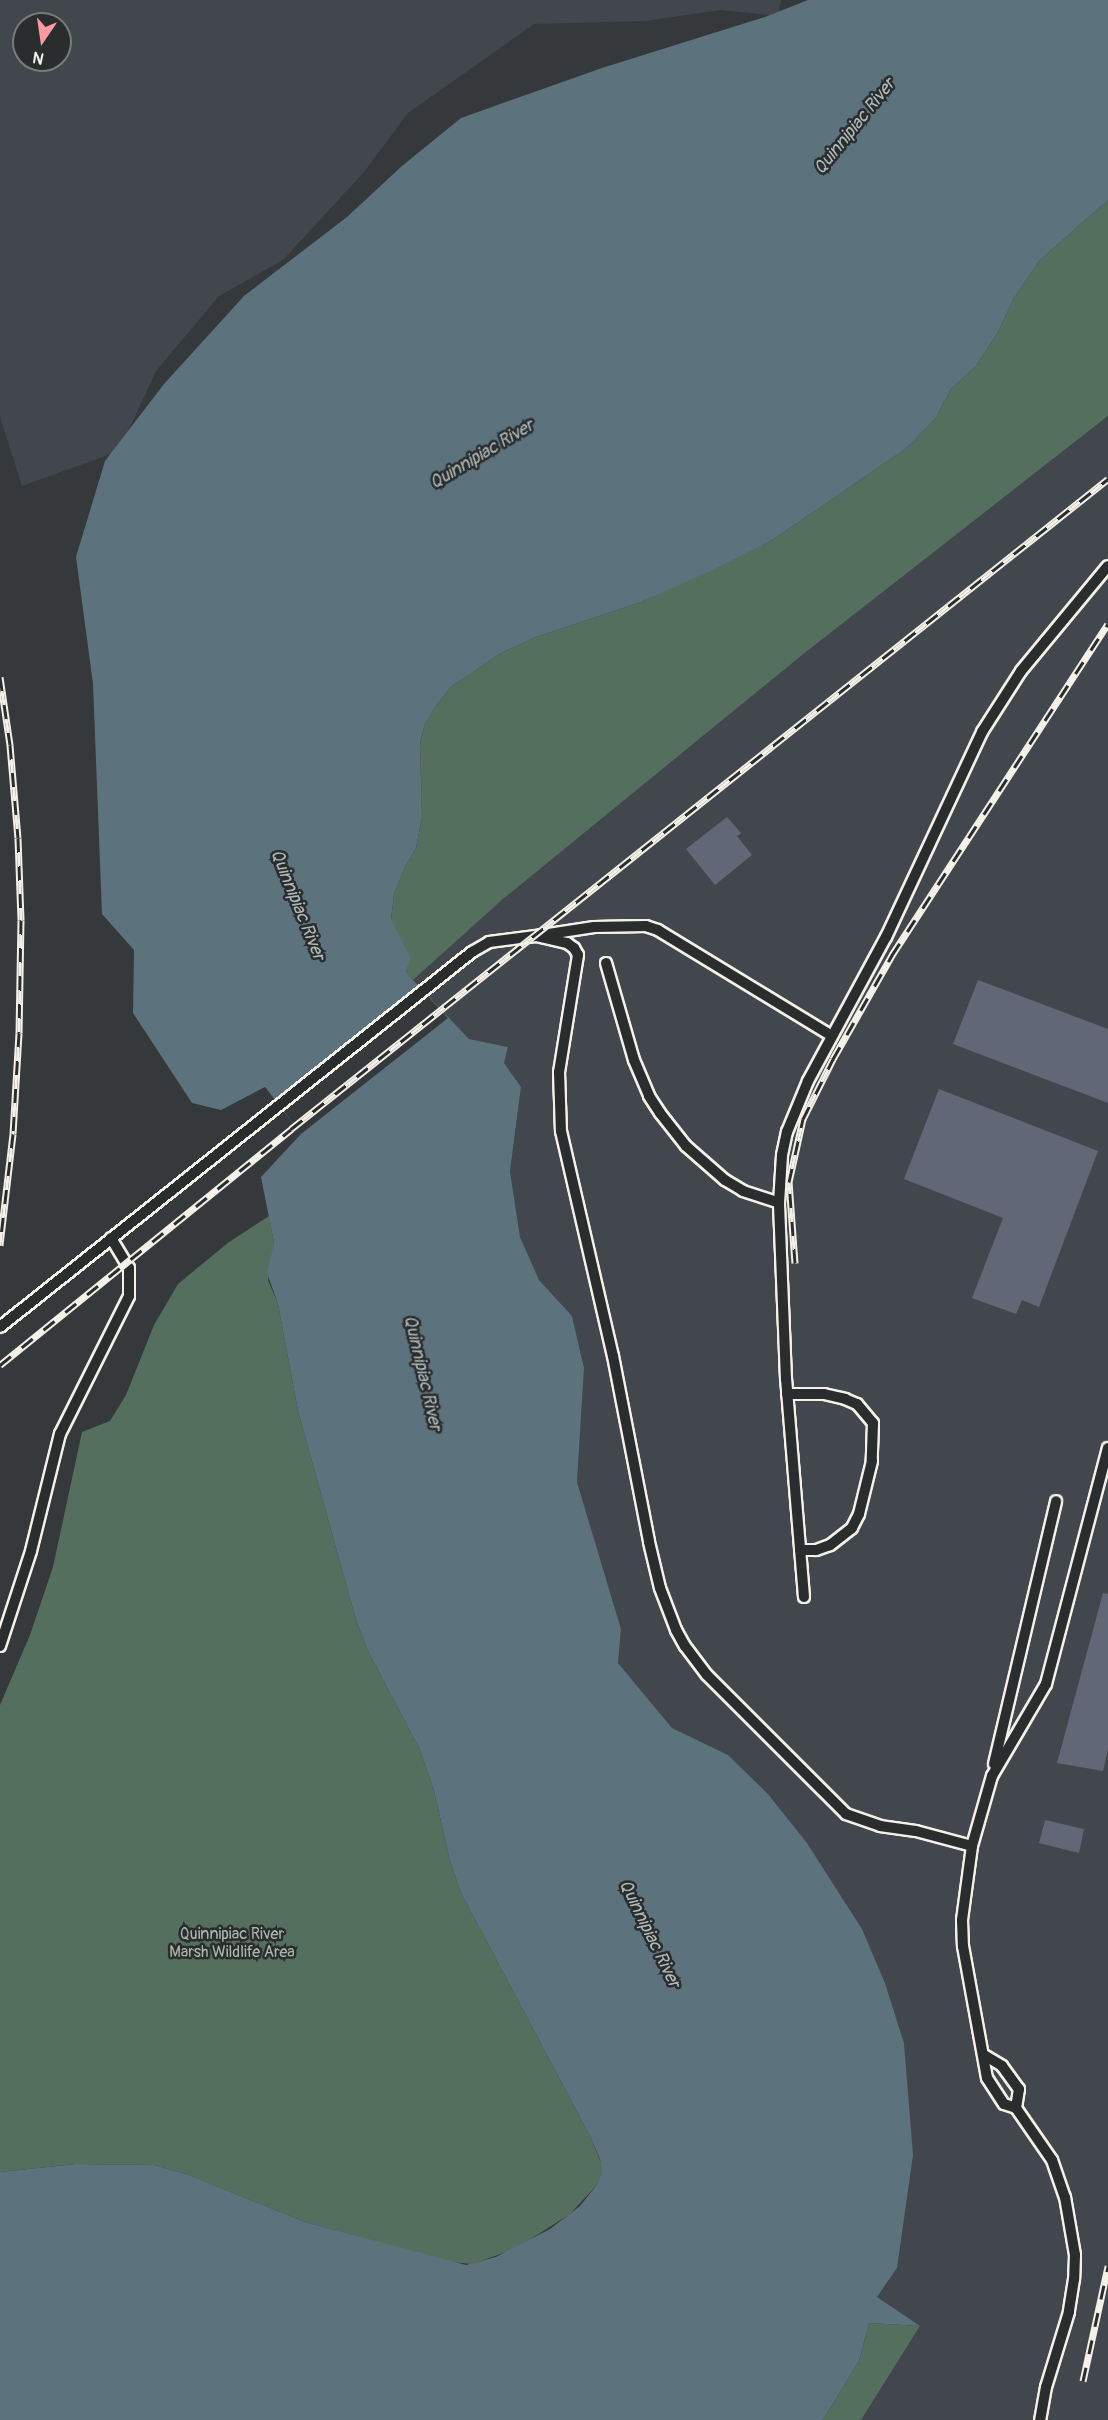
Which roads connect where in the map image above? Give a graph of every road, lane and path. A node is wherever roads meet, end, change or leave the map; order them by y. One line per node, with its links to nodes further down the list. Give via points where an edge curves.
1 (1108, 566): 4 (lane, via 1021,672 982,732 886,938)
2 (536, 936): 4 (lane, via 615,926 658,930); 6 (lane, via 481,946); 15 (lane, via 567,943 578,955 560,1072 561,1131 613,1356 649,1542 676,1630 707,1675 846,1814 880,1826)
3 (606, 963): 5 (lane, via 634,1060 660,1113 686,1146 725,1180 752,1195)
4 (832, 1036): 5 (lane, via 787,1132)
5 (779, 1203): 8 (lane)
6 (111, 1238): 7 (lane); 13 (lane, via 129,1268 129,1296 60,1434 31,1551)
7 (0, 1327)
8 (787, 1394): 11 (lane); 11 (lane, via 824,1394 845,1399 866,1411 873,1423 872,1461 852,1528 830,1545)
9 (1108, 1448): 14 (lane, via 1046,1684)
10 (1056, 1501): 14 (lane)
11 (800, 1550): 12 (lane)
12 (804, 1596)
13 (0, 1646)
14 (992, 1776): 15 (lane)
15 (972, 1846): 16 (lane, via 962,1920 963,1946)
16 (984, 2055): 17 (lane, via 987,2078 1004,2104); 17 (lane, via 1002,2066 1019,2089)
17 (1016, 2108): 18 (lane, via 1057,2172 1075,2255 1069,2312 1046,2387)
18 (1041, 2420)

